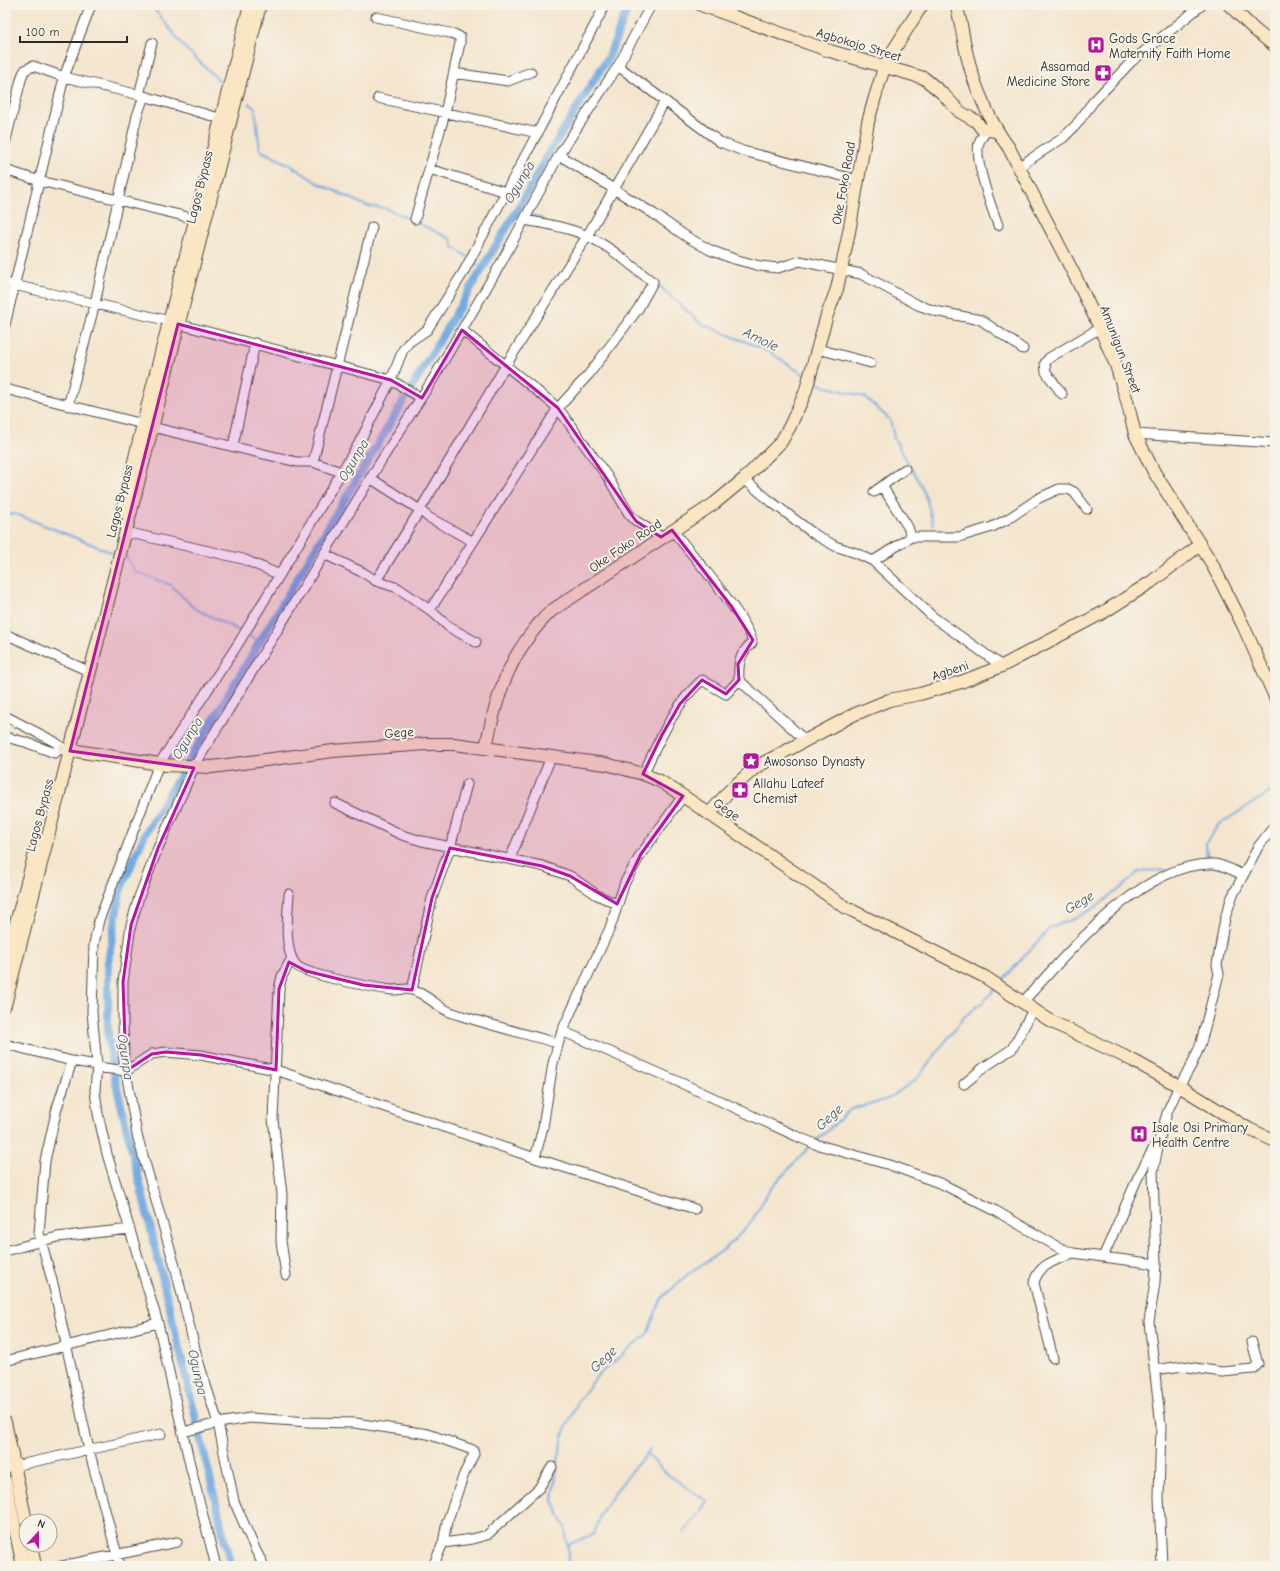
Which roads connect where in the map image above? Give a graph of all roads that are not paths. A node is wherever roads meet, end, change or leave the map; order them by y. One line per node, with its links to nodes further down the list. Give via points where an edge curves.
1 (91, 5): 18 (street)
2 (250, 5): 23 (street, Lagos Bypass)
3 (260, 5): 46 (street, Lagos Bypass)
4 (604, 5): 25 (street)
5 (651, 5): 14 (street)
6 (701, 5): 15 (street, Agbokojo Street, via 830,52)
7 (922, 5): 15 (street, Oke Foko Road)
8 (956, 5): 24 (street, Amunigun Street, via 968,58)
9 (1202, 5): 28 (street, via 1131,62 1062,138)
10 (1229, 5): 13 (street)
11 (376, 17): 17 (street, via 454,34 460,38)
12 (152, 43): 19 (street)
13 (1275, 46)
14 (618, 66): 21 (street); 27 (street)
15 (884, 68): 24 (street, Agbokojo Street, via 924,78 960,112 976,121 982,129); 31 (street, Oke Foko Road, via 868,122)
16 (531, 72): 17 (street, via 508,81)
17 (454, 74): 22 (street)
18 (64, 77): 19 (street); 26 (street, via 33,66 25,70); 32 (street)
19 (142, 96): 23 (street); 35 (street)
20 (378, 98): 22 (street)
21 (666, 101): 31 (street, via 720,142 743,151); 33 (street)
22 (444, 113): 25 (street); 29 (street)
23 (222, 119): 36 (street, Lagos Bypass)
24 (992, 130): 28 (street, Amunigun Street); 39 (street, via 979,141 979,158 984,184)
25 (538, 133): 34 (street)
26 (5, 143)
27 (559, 155): 33 (street); 38 (street)
28 (1018, 167): 48 (street, Amunigun Street)
29 (429, 169): 34 (street); 37 (street)
30 (5, 170): 32 (street)
31 (858, 180): 42 (street, Oke Foko Road)
32 (40, 181): 35 (street); 44 (street)
33 (613, 189): 41 (street); 42 (street, via 687,237 734,259 778,268 800,261)
34 (506, 192): 56 (street, via 463,273 427,330 409,342 403,350)
35 (119, 200): 36 (street); 45 (street)
36 (196, 219): 46 (street, Lagos Bypass)
37 (416, 219)
38 (524, 220): 41 (street, via 555,225); 49 (street)
39 (998, 225)
40 (372, 227): 55 (street)
41 (587, 236): 54 (street); 61 (street, via 619,255 653,282 638,309 589,374)
42 (842, 269): 51 (street, Oke Foko Road); 52 (street, via 861,274 918,305 981,320)
43 (5, 283): 44 (street)
44 (15, 285): 45 (street); 47 (street)
45 (95, 303): 46 (street); 60 (street)
46 (174, 322): 50 (street); 62 (street, Lagos Bypass)
47 (5, 324)
48 (1100, 328): 58 (street, via 1045,363 1046,372); 63 (street, Amunigun Street, via 1116,365)
49 (462, 330): 54 (street); 59 (street)
50 (255, 343): 55 (street); 65 (street)
51 (818, 349): 53 (street); 70 (street, Oke Foko Road, via 810,378 781,442)
52 (1023, 349)
53 (871, 363)
54 (506, 364): 61 (street); 74 (street)
55 (336, 365): 56 (street); 66 (street)
56 (393, 381): 59 (street); 68 (street)
57 (5, 389): 60 (street)
58 (1062, 394)
59 (419, 397): 69 (street)
60 (68, 406): 62 (street)
61 (558, 408): 77 (street, via 607,476 629,514); 79 (street)
62 (147, 425): 65 (street); 76 (street, Lagos Bypass); 89 (street, Lagos Bypass)
63 (1135, 434): 64 (street); 80 (street, Amunigun Street, via 1154,472)
64 (1275, 443)
65 (233, 446): 66 (street, via 297,462)
66 (313, 462): 68 (street)
67 (905, 469): 71 (street)
68 (341, 472): 83 (street)
69 (370, 478): 74 (street); 81 (street)
70 (744, 479): 75 (street, Oke Foko Road, via 715,503); 82 (street, via 814,534 835,546)
71 (882, 486): 72 (street); 78 (street, via 908,527)
72 (874, 492)
73 (1087, 509): 78 (street, via 1074,492 1068,489 1059,490 1039,498 992,527 959,537)
74 (420, 510): 79 (street); 84 (street)
75 (672, 530): 77 (street, Oke Foko Road); 90 (street, via 696,558 752,636 752,643 738,664)
76 (126, 532): 83 (street, via 243,559); 96 (street, Lagos Bypass)
77 (661, 537): 95 (street, Oke Foko Road, via 552,611 537,625 518,651 507,672 496,702)
78 (911, 537): 82 (street)
79 (472, 541): 85 (street)
80 (1200, 545): 88 (street, Agbeni, via 1151,582 1104,612); 91 (street, Amunigun Street, via 1243,625)
81 (324, 554): 84 (street); 99 (street)
82 (873, 561): 88 (street, via 933,617)
83 (280, 575): 98 (street)
84 (376, 581): 85 (street, via 398,588)
85 (430, 610): 87 (street, via 449,627)
86 (5, 634): 89 (street)
87 (476, 642)
88 (1002, 666): 94 (street, Agbeni, via 961,682 889,700 853,715)
89 (84, 668): 96 (street, Lagos Bypass)
90 (739, 680): 94 (street); 100 (street, via 726,694 702,680 695,686 669,722)
91 (1275, 697)
92 (5, 716): 96 (street)
93 (5, 737): 96 (street, via 55,753)
94 (806, 741): 104 (street, Agbeni, via 756,767 729,791)
95 (486, 748): 97 (street, Gege); 99 (street, Gege, via 454,744 402,745 212,767)
96 (65, 749): 98 (street, Gege); 111 (street, Lagos Bypass); 115 (street, Lagos Bypass)
97 (551, 757): 100 (street, Gege, via 606,764); 107 (street)
98 (163, 764): 99 (street, Gege); 122 (street, via 99,920 94,944 92,996)
99 (192, 767): 124 (street, via 139,897 131,925 123,989)
100 (643, 774): 102 (street, Gege, via 660,781)
101 (467, 784): 106 (street)
102 (683, 796): 104 (street, Gege); 110 (street, via 640,854)
103 (335, 803): 106 (street, via 402,835)
104 (709, 814): 116 (street, Gege, via 845,907 985,977)
105 (1275, 824): 108 (street, via 1258,847)
106 (450, 848): 107 (street); 114 (street, via 432,898)
107 (510, 859): 110 (street, via 570,876 597,895)
108 (1243, 875): 116 (street, via 1216,864 1205,864 1152,880 1134,892 1093,929); 126 (street, via 1232,897 1226,918 1217,965 1219,974 1200,1046)
109 (289, 894): 112 (street, via 288,930)
110 (617, 904): 118 (street, via 610,928)
111 (9, 934): 113 (street, Lagos Bypass)
112 (292, 958): 114 (street, via 297,966 306,971 363,985); 123 (street, via 282,976 279,989)
113 (5, 963)
114 (412, 990): 119 (street, via 448,1011)
115 (6, 996)
116 (1022, 1003): 117 (street, Gege)
117 (1034, 1010): 125 (street, via 1012,1049); 126 (street, Gege, via 1052,1022 1132,1060)
118 (562, 1031): 119 (street); 134 (street, via 815,1144 890,1165 942,1184 996,1211 1056,1246)
119 (557, 1043): 129 (street, via 543,1127)
120 (5, 1044): 121 (street)
121 (72, 1061): 122 (street); 132 (street, via 57,1108 46,1161 39,1220)
122 (97, 1066): 124 (street); 131 (street, via 95,1091 98,1114 107,1154)
123 (276, 1070): 124 (street, via 201,1055 166,1052 152,1054); 129 (street); 137 (street, via 273,1118 282,1194 281,1241)
124 (125, 1071): 145 (street, via 137,1135)
125 (964, 1084)
126 (1179, 1086): 127 (street); 128 (street, Gege, via 1249,1129)
127 (1160, 1137): 135 (street, via 1138,1177); 136 (street, via 1153,1172)
128 (1275, 1141)
129 (535, 1158): 130 (street)
130 (695, 1209)
131 (130, 1229): 132 (street, via 57,1237); 138 (street)
132 (42, 1242): 133 (street); 140 (street)
133 (5, 1250)
134 (1073, 1252): 135 (street); 141 (street, via 1044,1265 1035,1276 1034,1283)
135 (1103, 1257): 136 (street)
136 (1156, 1264): 143 (street, via 1156,1282 1149,1322)
137 (286, 1275)
138 (158, 1323): 140 (street); 146 (street)
139 (1252, 1342): 143 (street, via 1258,1364 1253,1369 1222,1372 1182,1366)
140 (66, 1346): 142 (street); 148 (street)
141 (1053, 1358)
142 (5, 1361)
143 (1154, 1370): 164 (street, via 1162,1426 1159,1497)
144 (5, 1422): 149 (street)
145 (217, 1423): 146 (street); 154 (street, via 250,1418 355,1423 428,1434 470,1448 474,1454 447,1522); 162 (street, via 234,1501)
146 (183, 1432): 161 (street)
147 (161, 1434): 148 (street)
148 (89, 1450): 149 (street); 156 (street)
149 (10, 1467): 152 (street)
150 (552, 1467): 154 (street, via 539,1488 487,1535)
151 (5, 1481): 157 (street)
152 (24, 1513)
153 (177, 1542): 156 (street)
154 (443, 1543): 163 (street)
155 (33, 1553): 158 (street)
156 (117, 1554): 159 (street); 160 (street)
157 (23, 1566)
158 (36, 1566)
159 (62, 1566)
160 (120, 1566)
161 (216, 1566)
162 (264, 1566)
163 (432, 1566)
164 (1162, 1566)

